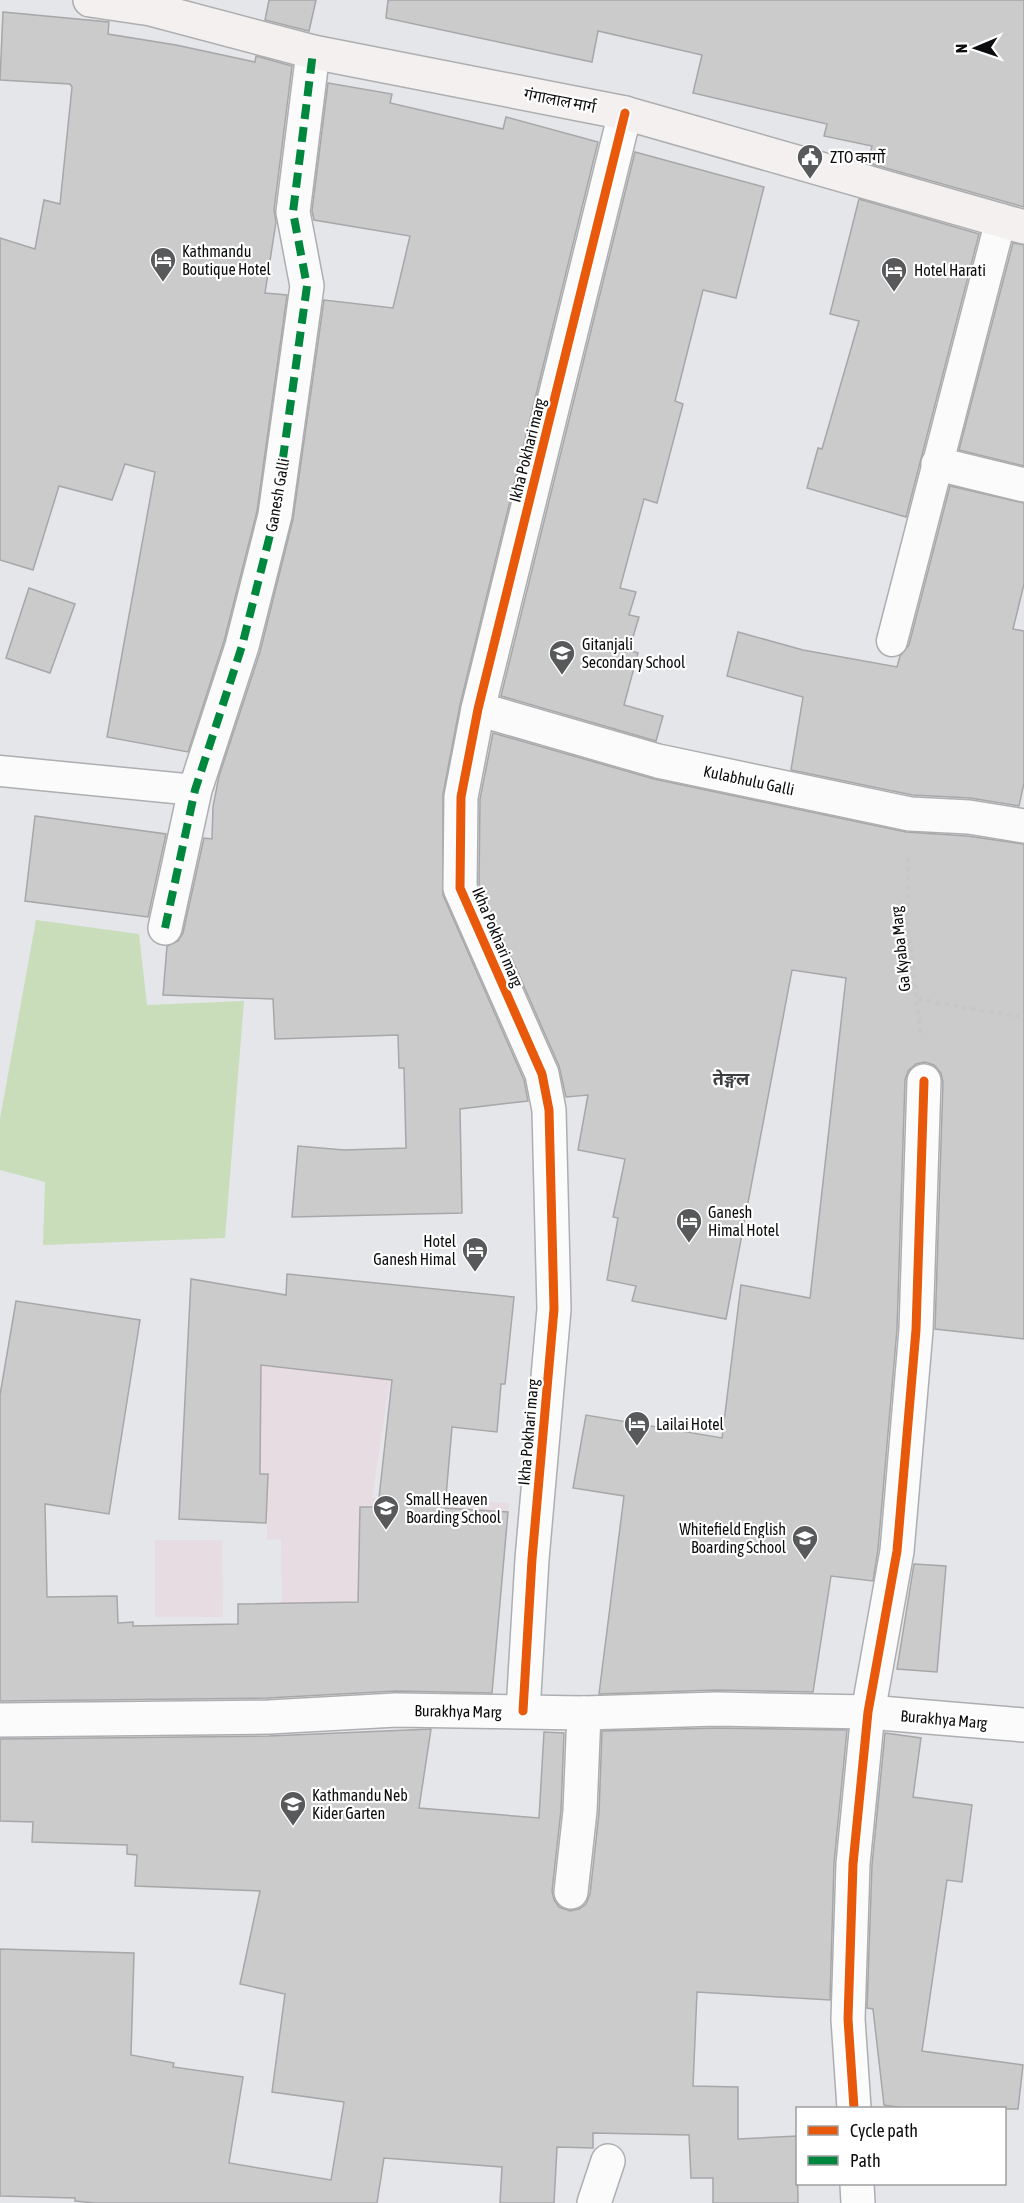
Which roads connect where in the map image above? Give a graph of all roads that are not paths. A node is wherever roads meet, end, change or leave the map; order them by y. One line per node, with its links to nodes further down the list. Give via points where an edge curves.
1 (90, 0): 2 (street, गंगालाल मार्ग)
2 (152, 5): 3 (street, गंगालाल मार्ग)
3 (313, 52): 4 (street, गंगालाल मार्ग); 11 (street, Ganesh Galli, via 293,212 307,286 275,515 242,646)
4 (625, 112): 5 (street, गंगालाल मार्ग); 9 (street, Ikha Pokhari marg)
5 (1013, 223): 6 (lane)
6 (938, 464): 7 (street); 8 (lane)
7 (1024, 485)
8 (892, 641)
9 (478, 709): 12 (street, Kulabhulu Galli, via 658,761 910,814 969,817); 15 (street, Ikha Pokhari marg, via 461,797 460,888 542,1074 549,1110 554,1309)
10 (0, 771): 11 (lane)
11 (195, 790): 13 (street, Ganesh Galli)
12 (1024, 826)
13 (165, 928)
14 (924, 1081): 16 (street, via 916,1330 899,1527)
15 (523, 1711): 17 (street, Burakhya Marg); 18 (street, Burakhya Marg)
16 (867, 1712): 17 (street, Burakhya Marg, via 717,1709); 19 (street, Burakhya Marg); 21 (street, via 853,1864 849,1983)
17 (584, 1713): 20 (street, via 580,1811)
18 (0, 1719)
19 (1024, 1725)
20 (571, 1892)
21 (854, 2107)
22 (608, 2161): 24 (street)
23 (857, 2185): 25 (street)
24 (594, 2203)
25 (858, 2203)

